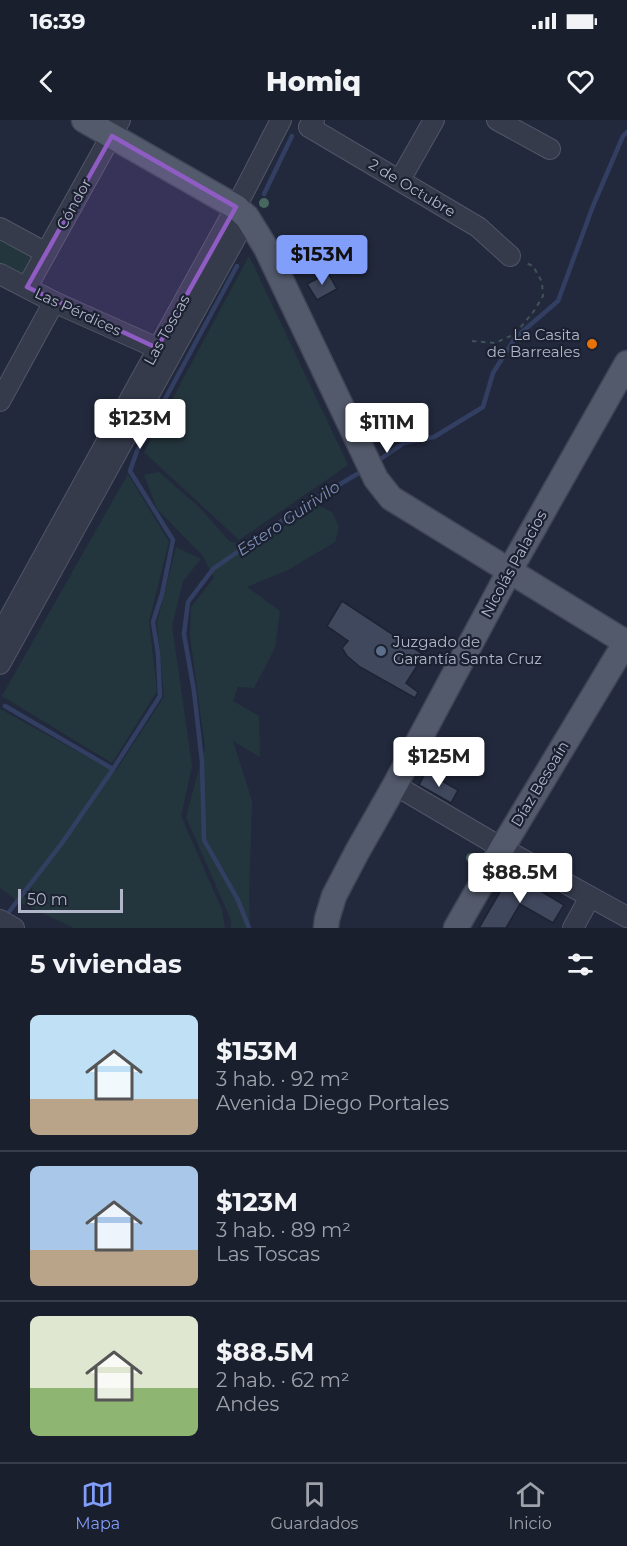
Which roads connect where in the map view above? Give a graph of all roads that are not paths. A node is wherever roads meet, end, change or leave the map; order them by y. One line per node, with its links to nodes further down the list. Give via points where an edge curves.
1 (84, 120): 6 (main road)
2 (281, 120): 9 (street, Las Toscas)
3 (434, 120): 8 (street)
4 (497, 120): 7 (street)
5 (311, 123): 8 (street, 2 de Octubre)
6 (116, 128): 9 (main road); 11 (street, Cóndor)
7 (550, 149)
8 (400, 180): 12 (street, 2 de Octubre, via 477,227)
9 (242, 212): 16 (street, Las Toscas); 19 (main road, via 266,248 376,479 398,503); 22 (street, Las Toscas)
10 (0, 228): 11 (street)
11 (46, 254): 14 (street, Cóndor)
12 (510, 256)
13 (0, 274): 14 (street, Las Pérdices)
14 (27, 287): 15 (street, Las Pérdices)
15 (54, 302): 16 (street, Las Pérdices); 18 (street)
16 (157, 348): 20 (street, Las Toscas)
17 (627, 363): 19 (main road, Nicolás Palacios)
18 (0, 401)
19 (510, 570): 21 (main road); 23 (main road, Nicolás Palacios)
20 (0, 635)
21 (627, 642): 24 (main road, Díaz Besoaín)
22 (0, 664)
23 (395, 785): 24 (street); 27 (main road, Nicolás Palacios, via 334,896)
24 (502, 848): 25 (street); 28 (main road, Díaz Besoaín)
25 (590, 897): 26 (street); 29 (street)
26 (627, 917)
27 (326, 928)
28 (456, 928)
29 (573, 928)

